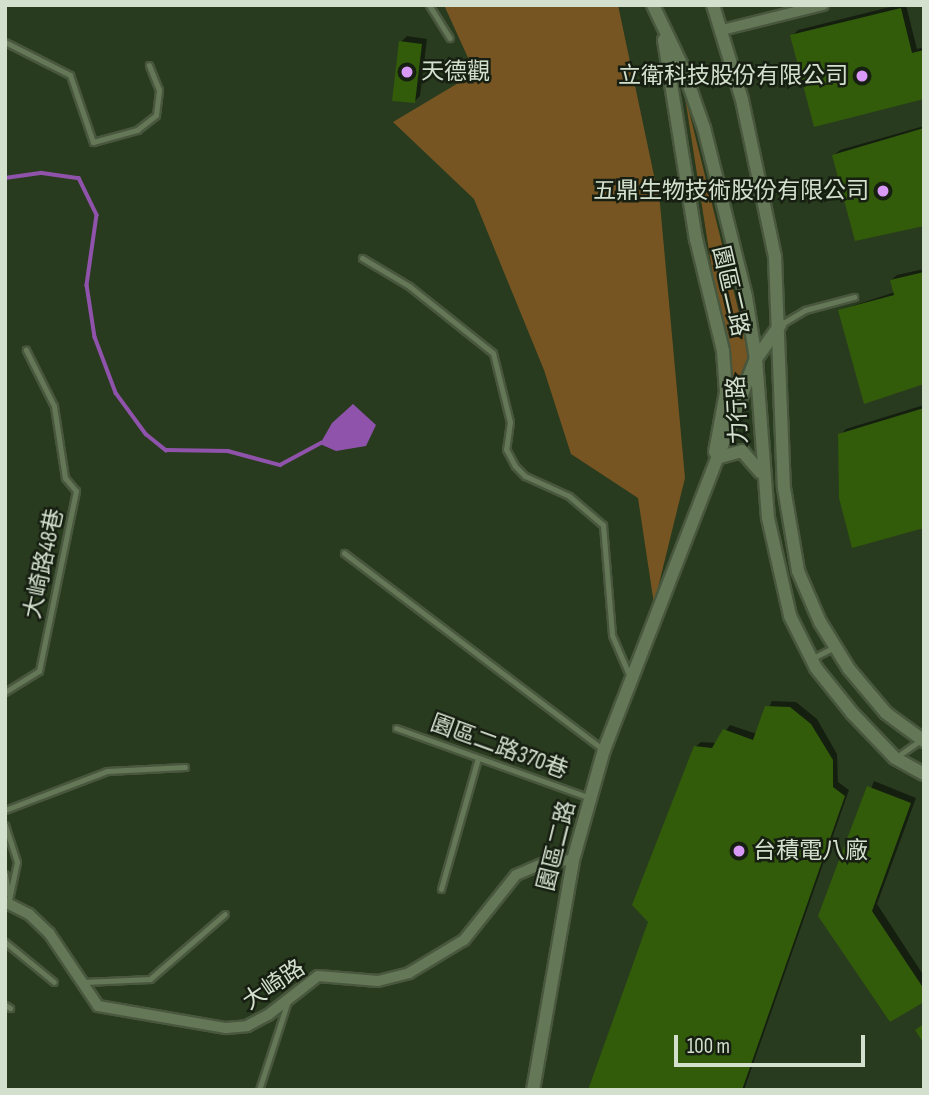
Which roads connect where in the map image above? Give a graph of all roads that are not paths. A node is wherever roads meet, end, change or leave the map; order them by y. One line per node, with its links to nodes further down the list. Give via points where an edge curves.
1 (429, 5): 6 (lane)
2 (653, 5): 13 (street, 力行路, via 683,68 704,128); 17 (street, 園區二路, via 667,49 696,239 723,351 726,392 712,464)
3 (713, 5): 5 (street, 力行路)
4 (823, 5): 5 (street)
5 (722, 30): 11 (street, 力行路, via 764,191)
6 (450, 38)
7 (5, 42): 8 (lane, via 70,75 93,142 137,130 156,115 159,90)
8 (149, 65)
9 (362, 258): 20 (lane, via 409,286 493,353 510,422 506,449 515,466 569,496 603,525 612,635)
10 (854, 297): 11 (lane, via 805,310)
11 (780, 325): 13 (street, 園區二路); 18 (street, 力行路, via 783,488 791,539 804,584)
12 (26, 350): 21 (lane, 大崎路48巷, via 54,406 65,478 76,491 38,671)
13 (756, 359): 14 (street, 園區二路); 15 (street, 力行路)
14 (720, 457): 15 (street, via 742,450); 17 (street, 園區二路)
15 (762, 475): 19 (street, 力行路, via 778,573 790,616)
16 (344, 553): 24 (lane)
17 (668, 581): 20 (street, 園區二路)
18 (835, 647): 19 (lane); 23 (street, 力行路, via 886,713)
19 (812, 659): 26 (street, 力行路, via 852,713)
20 (630, 677): 24 (street, 園區二路)
21 (5, 692)
22 (396, 728): 25 (lane, 園區二路370巷)
23 (922, 741): 26 (lane)
24 (604, 750): 29 (street, 園區二路)
25 (478, 758): 29 (lane, 園區二路370巷); 34 (lane)
26 (895, 758): 28 (street, 力行路)
27 (185, 767): 30 (lane, via 107,771)
28 (924, 774)
29 (590, 798): 32 (street, 園區二路)
30 (5, 810)
31 (5, 825): 35 (lane, via 17,862)
32 (573, 860): 40 (street, 大崎路, via 549,861 516,875 464,940 409,972 378,981 318,976); 42 (street, 園區二路)
33 (5, 874): 35 (lane)
34 (441, 889)
35 (7, 901): 39 (street, 大崎路, via 44,928)
36 (226, 914): 39 (lane, via 150,979)
37 (5, 942): 38 (lane)
38 (54, 982)
39 (84, 982): 40 (street, 大崎路, via 98,1006 226,1028 247,1026)
40 (288, 1001): 41 (lane)
41 (259, 1090)
42 (533, 1090)

